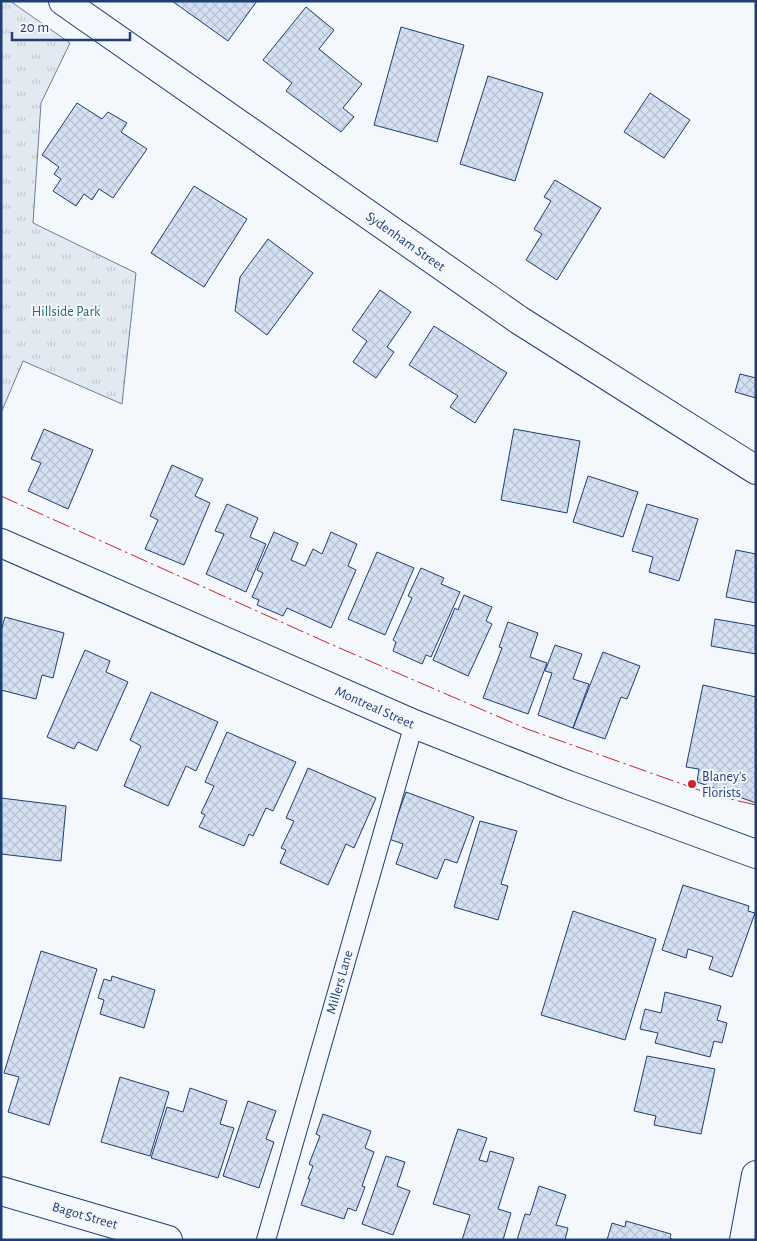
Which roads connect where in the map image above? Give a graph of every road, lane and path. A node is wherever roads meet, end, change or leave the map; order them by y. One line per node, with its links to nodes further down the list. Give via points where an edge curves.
1 (63, 1): 2 (street, Sydenham Street, via 519,320)
2 (756, 470)
3 (1, 543): 4 (street, Montreal Street)
4 (414, 724): 5 (street, Montreal Street); 9 (lane, Millers Lane)
5 (756, 854)
6 (756, 1176): 10 (street)
7 (1, 1191): 8 (street, Bagot Street)
8 (168, 1240)
9 (266, 1240)
10 (744, 1240)

